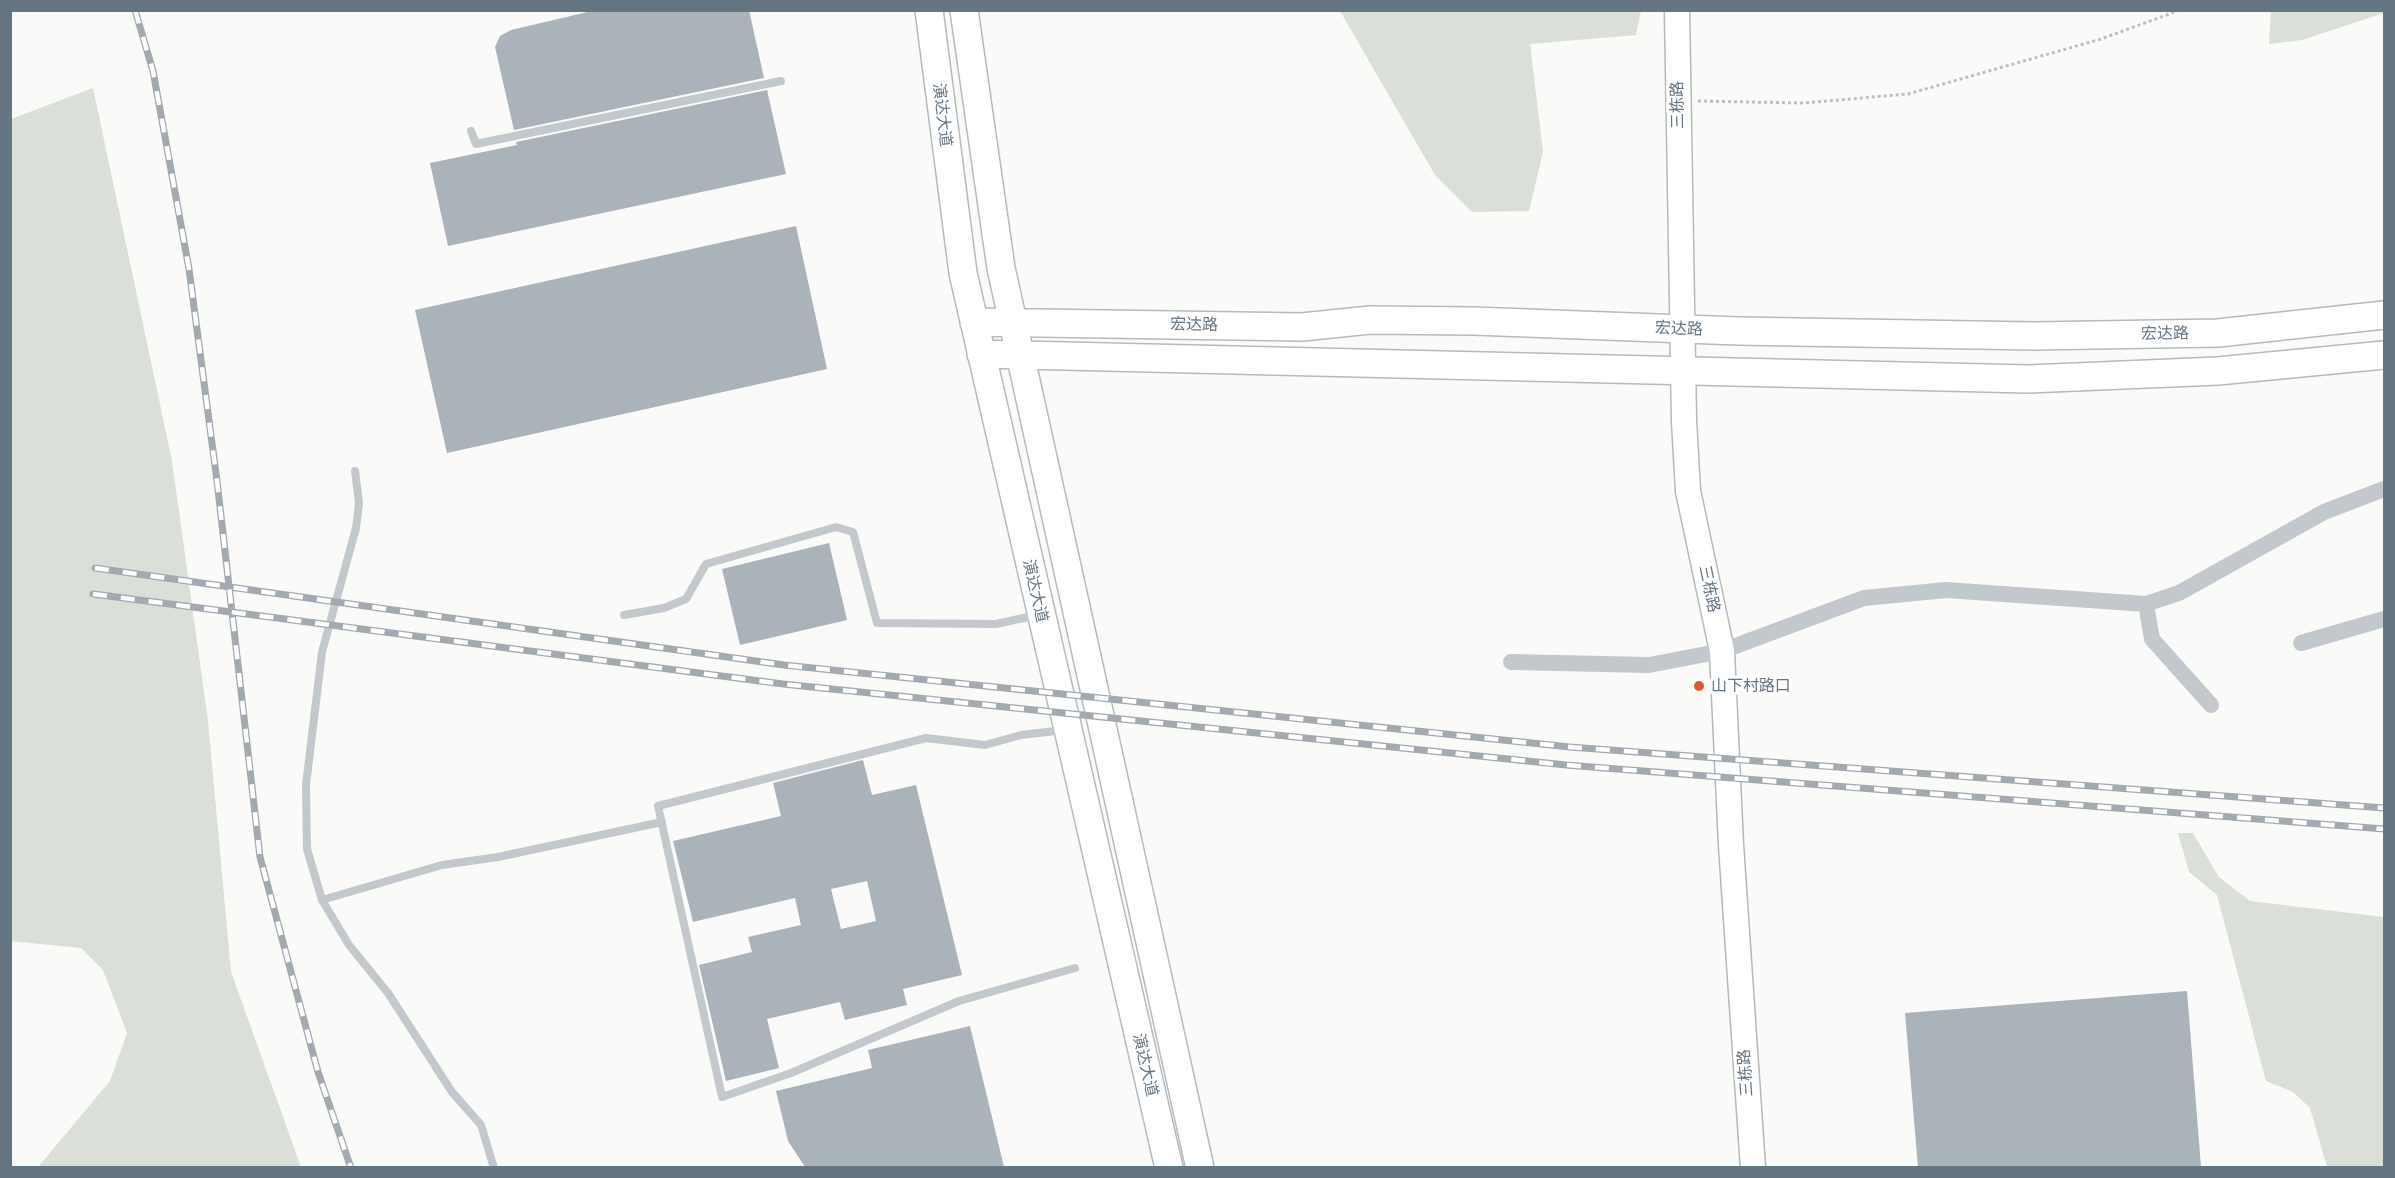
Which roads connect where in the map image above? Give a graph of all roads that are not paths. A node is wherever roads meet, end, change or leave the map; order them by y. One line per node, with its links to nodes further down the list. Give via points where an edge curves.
1 (928, 10): 7 (main road, 演达大道, via 963,273)
2 (964, 10): 8 (main road, 演达大道)
3 (1677, 10): 9 (main road, 三栋路)
4 (781, 81): 5 (lane, via 476,144)
5 (471, 131)
6 (2385, 315): 9 (main road, 宏达路, via 2218,333 2034,336)
7 (974, 322): 8 (main road, 宏达路); 10 (main road, 演达大道)
8 (1012, 322): 9 (main road, 宏达路, via 1302,327 1370,320); 11 (main road, 演达大道)
9 (1681, 329): 13 (main road, 三栋路)
10 (981, 354): 11 (main road, 宏达路); 17 (main road, 演达大道)
11 (1020, 354): 13 (main road, 宏达路); 30 (main road, 演达大道)
12 (2385, 355): 13 (main road, 宏达路, via 2218,371 2028,379)
13 (1682, 371): 21 (main road, 三栋路, via 1689,491)
14 (355, 471): 26 (lane, via 359,503 356,528 322,652 306,785 308,849)
15 (2385, 489): 16 (street, via 2324,512 2179,592)
16 (2146, 604): 21 (street, via 1946,590 1864,598); 23 (street, via 2152,639)
17 (1040, 614): 18 (lane, via 996,624 877,623 853,532 836,527 706,564 686,599 664,609); 24 (main road, 演达大道)
18 (624, 615)
19 (2385, 619): 20 (street)
20 (2301, 643)
21 (1722, 651): 22 (street, via 1649,666); 31 (main road, 三栋路)
22 (1511, 662)
23 (2211, 705)
24 (1067, 729): 25 (lane, via 985,744 926,738 658,806); 29 (main road, 演达大道)
25 (662, 822): 26 (lane, via 441,866); 27 (lane, via 722,1097 791,1073 959,1002)
26 (322, 900): 28 (lane, via 452,1092 481,1125)
27 (1075, 968)
28 (494, 1167)
29 (1169, 1167)
30 (1200, 1167)
31 (1753, 1167)

